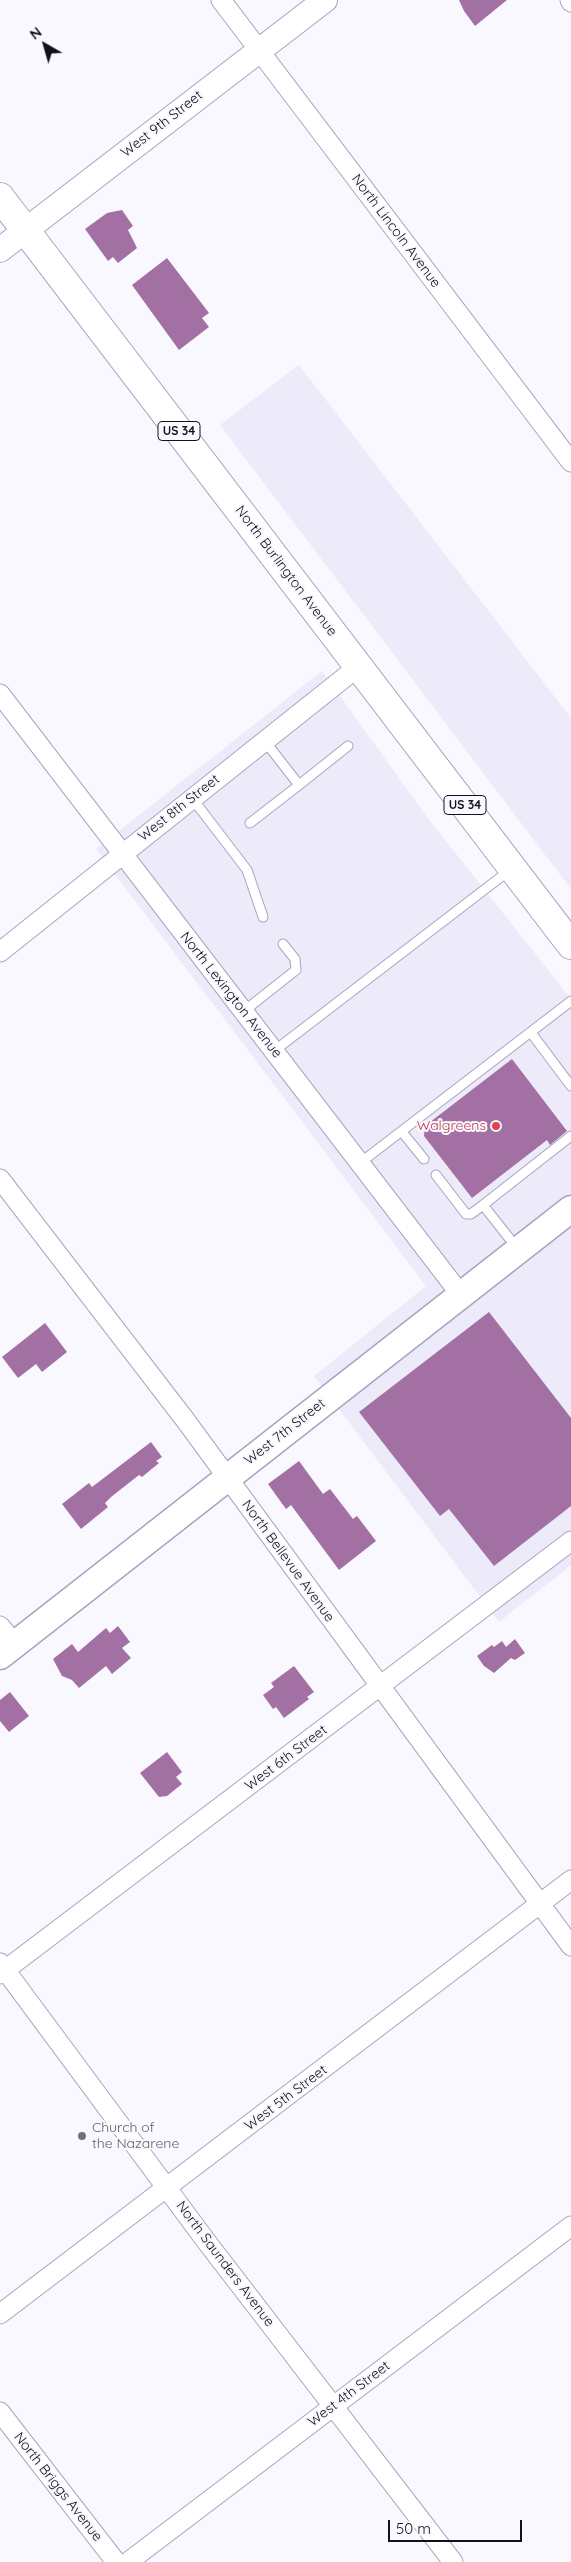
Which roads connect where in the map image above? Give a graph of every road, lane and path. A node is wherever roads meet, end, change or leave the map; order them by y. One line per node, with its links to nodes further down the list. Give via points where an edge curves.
1 (221, 0): 3 (street, North Lincoln Avenue)
2 (325, 0): 3 (street, West 9th Street)
3 (259, 50): 5 (street, West 9th Street); 7 (street, North Lincoln Avenue)
4 (0, 197): 5 (highway, North Burlington Avenue / US 34)
5 (25, 230): 6 (street, West 9th Street); 8 (highway, North Burlington Avenue / US 34)
6 (0, 250)
7 (571, 462)
8 (359, 666): 10 (street, West 8th Street); 16 (highway, North Burlington Avenue / US 34)
9 (0, 694): 15 (street, North Lexington Avenue)
10 (264, 740): 12 (lane); 13 (street, West 8th Street)
11 (348, 746): 12 (lane)
12 (299, 784): 14 (lane)
13 (192, 798): 15 (street, West 8th Street); 17 (lane, via 247,870)
14 (250, 823)
15 (122, 853): 20 (street, West 8th Street); 22 (street, North Lexington Avenue)
16 (513, 868): 19 (highway, North Burlington Avenue / US 34); 24 (lane)
17 (263, 917)
18 (284, 944): 22 (lane, via 295,959 296,970)
19 (571, 945)
20 (0, 952)
21 (571, 1001): 26 (lane)
22 (244, 1011): 24 (street, North Lexington Avenue)
23 (532, 1034): 25 (lane)
24 (274, 1051): 29 (street, North Lexington Avenue)
25 (571, 1086)
26 (402, 1132): 28 (lane); 29 (lane)
27 (571, 1136): 32 (lane)
28 (424, 1159)
29 (360, 1163): 35 (street, North Lexington Avenue)
30 (436, 1175): 32 (lane, via 466,1214)
31 (0, 1179): 36 (street, North Bellevue Avenue)
32 (483, 1205): 34 (lane)
33 (571, 1209): 34 (main road, West 7th Street)
34 (518, 1250): 35 (main road, West 7th Street)
35 (461, 1295): 36 (main road, West 7th Street)
36 (227, 1478): 38 (main road, West 7th Street); 39 (street, North Bellevue Avenue)
37 (571, 1541): 39 (street, West 6th Street)
38 (5, 1642)
39 (381, 1686): 41 (street, North Bellevue Avenue); 43 (street, West 6th Street)
40 (571, 1880): 41 (street, West 5th Street)
41 (539, 1904): 42 (street, North Bellevue Avenue); 44 (street, West 5th Street)
42 (571, 1946)
43 (2, 1969): 44 (street, North Saunders Avenue)
44 (167, 2188): 46 (street, West 5th Street); 47 (street, North Saunders Avenue)
45 (571, 2226): 47 (street, West 4th Street)
46 (0, 2314)
47 (334, 2406): 50 (street, West 4th Street); 51 (street, North Saunders Avenue)
48 (0, 2412): 49 (street, North Briggs Avenue)
49 (116, 2562)
50 (128, 2562)
51 (453, 2562)

